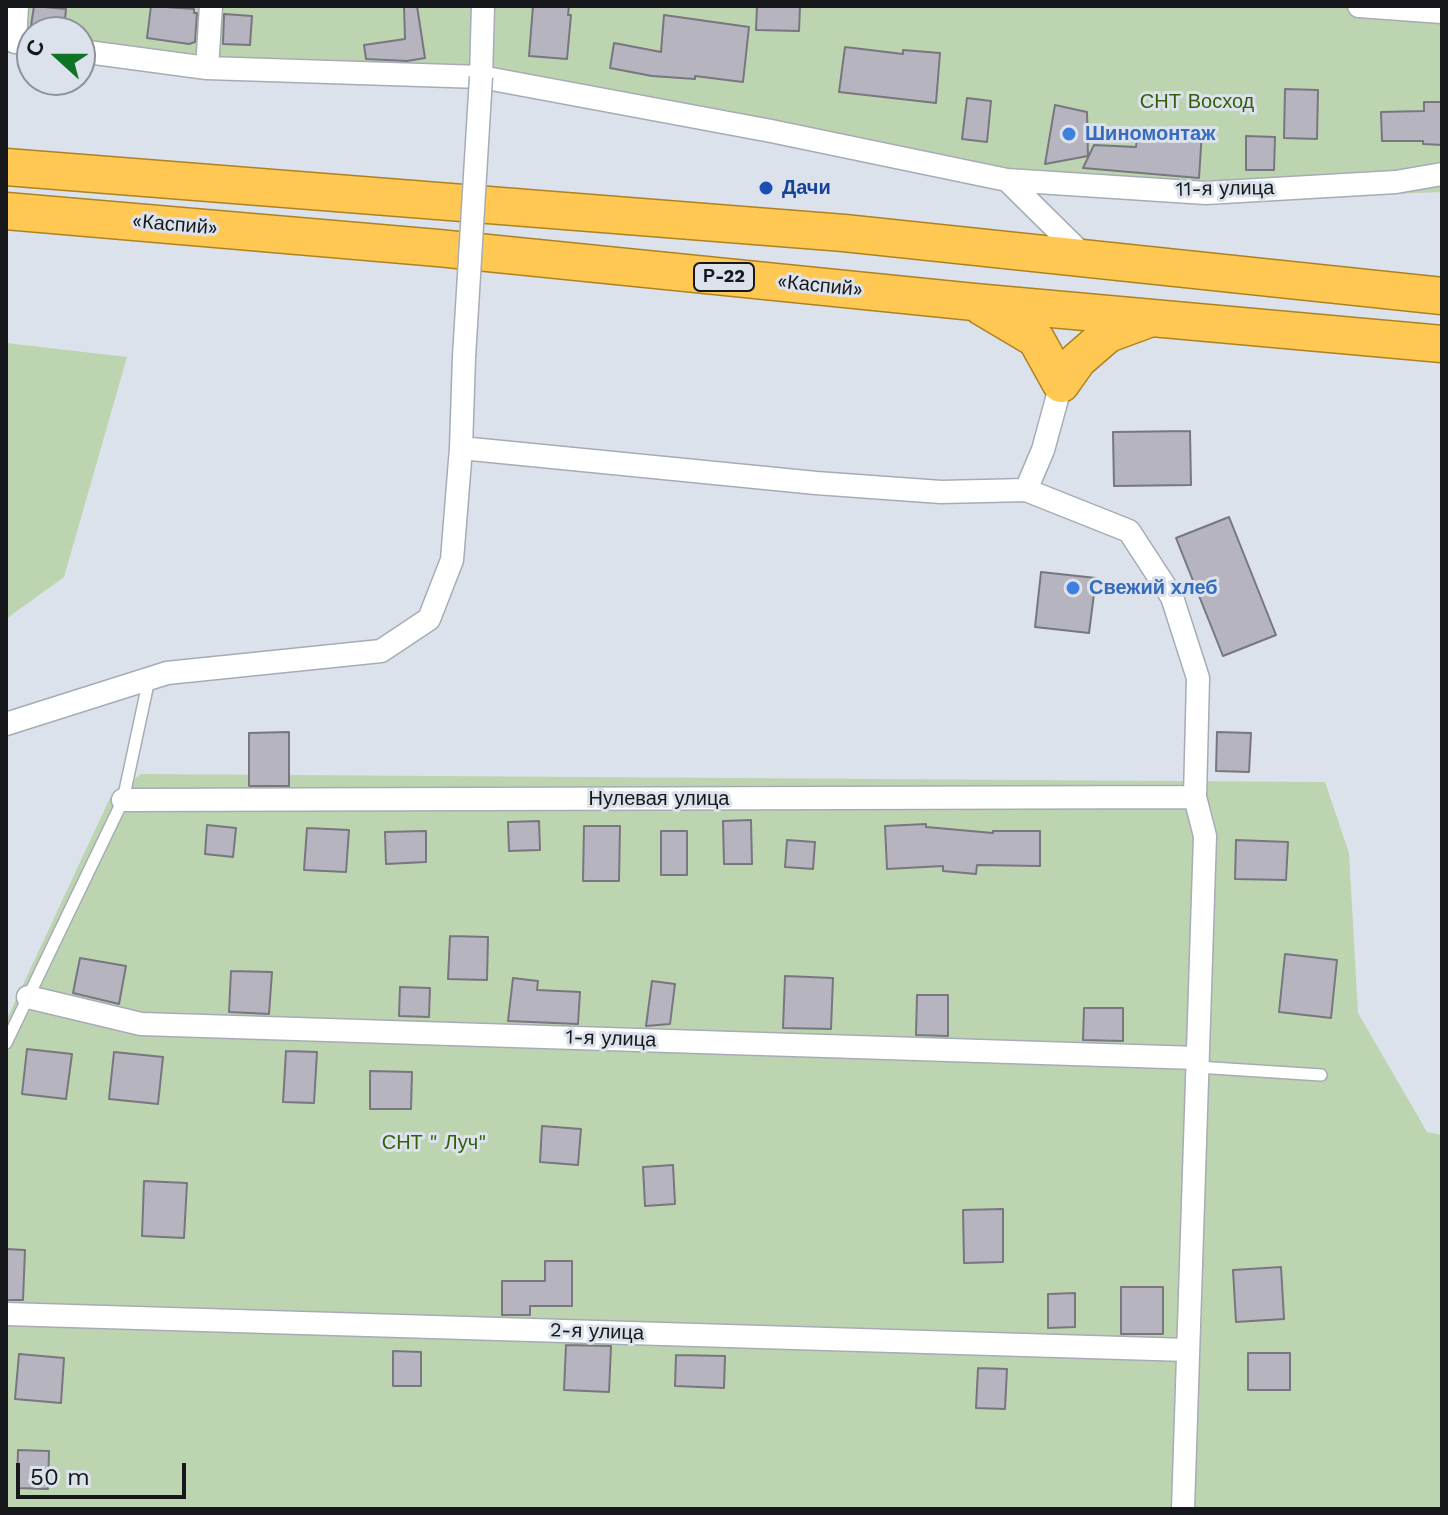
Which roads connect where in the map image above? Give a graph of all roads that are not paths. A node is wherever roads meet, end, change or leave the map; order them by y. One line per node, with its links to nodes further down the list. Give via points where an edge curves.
1 (211, 6): 6 (street)
2 (483, 6): 7 (street)
3 (1359, 6): 4 (street)
4 (1442, 12)
5 (96, 53): 6 (street, 11-я улица)
6 (207, 68): 7 (street, 11-я улица)
7 (481, 77): 10 (street, 11-я улица); 18 (street, bridge)
8 (6, 167): 12 (highway, via 844,233)
9 (1442, 174): 10 (street, 11-я улица, via 1396,182 1206,193)
10 (1007, 180): 12 (street)
11 (6, 211): 14 (highway, «Каспий» / Р-22)
12 (1087, 258): 13 (highway)
13 (1442, 296)
14 (974, 302): 15 (highway, «Каспий» / Р-22); 17 (highway, via 1036,339)
15 (1152, 318): 16 (highway, «Каспий» / Р-22); 17 (highway, via 1108,334 1078,360)
16 (1442, 344)
17 (1061, 384): 19 (street)
18 (461, 448): 19 (street, via 816,483 941,492); 20 (street, via 452,560 429,619 381,651)
19 (1026, 490): 22 (street, via 1129,531 1172,597 1198,678)
20 (149, 679): 21 (street); 23 (lane)
21 (6, 724)
22 (1195, 797): 23 (street, Нулевая улица); 26 (street, via 1205,836)
23 (123, 800): 24 (lane)
24 (28, 997): 25 (lane); 26 (street, 1-я улица, via 141,1024)
25 (6, 1043)
26 (1197, 1062): 27 (lane); 29 (street)
27 (1321, 1075)
28 (6, 1314): 29 (street, 2-я улица)
29 (1188, 1350): 30 (street)
30 (1183, 1509)

